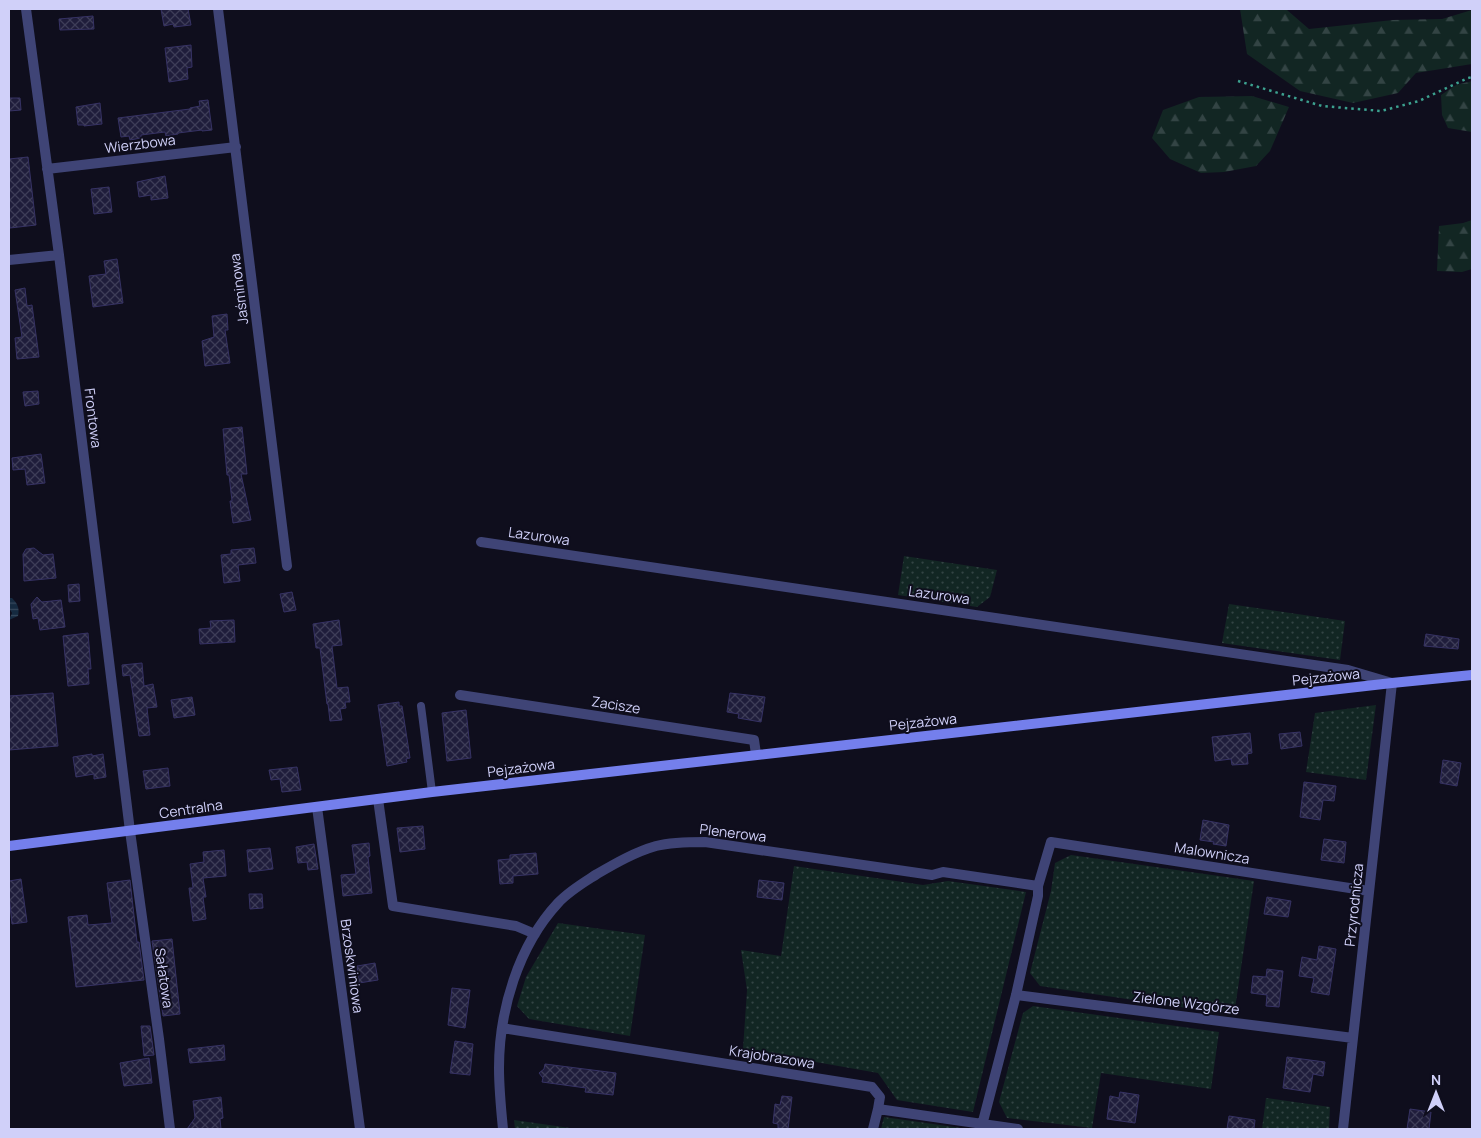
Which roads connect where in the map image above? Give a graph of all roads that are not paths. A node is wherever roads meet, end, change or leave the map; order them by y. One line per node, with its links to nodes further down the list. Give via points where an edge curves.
1 (26, 9): 4 (street, Frontowa)
2 (218, 9): 3 (street, Jaśminowa)
3 (236, 147): 4 (street, Wierzbowa); 8 (street, Jaśminowa)
4 (48, 169): 5 (street, Frontowa)
5 (59, 255): 6 (street); 17 (street, Frontowa)
6 (9, 260)
7 (481, 542): 10 (street, Lazurowa, via 1348,670)
8 (287, 566)
9 (1472, 675): 10 (street, Pejzażowa)
10 (1392, 683): 13 (street, Pejzażowa); 20 (street, Przyrodnicza)
11 (460, 695): 13 (street, Zacisze, via 754,740)
12 (421, 706): 14 (lane)
13 (756, 754): 14 (street, Pejzażowa)
14 (432, 792): 15 (street, Pejzażowa)
15 (378, 799): 16 (street, Centralna); 21 (street, via 393,906 516,926)
16 (317, 807): 17 (street, Centralna); 28 (street, Brzoskwiniowa)
17 (130, 831): 18 (street, Centralna); 27 (street, Sałatowa)
18 (9, 846)
19 (1038, 886): 20 (street, Malownicza, via 1051,842); 21 (street, Plenerowa, via 943,872 932,875 705,842 677,843 634,854 576,887 558,903); 22 (street)
20 (1369, 891): 24 (street, Przyrodnicza)
21 (535, 934): 23 (street, Plenerowa, via 514,976)
22 (1016, 994): 24 (street, Zielone Wzgórze); 26 (street)
23 (502, 1028): 25 (street, Krajobrazowa, via 872,1086 880,1097); 29 (street, Plenerowa, via 499,1068)
24 (1353, 1038): 32 (street, Przyrodnicza)
25 (878, 1109): 26 (street); 30 (street)
26 (982, 1127): 31 (street)
27 (170, 1129)
28 (360, 1129)
29 (503, 1129)
30 (873, 1129)
31 (1018, 1129)
32 (1343, 1129)

